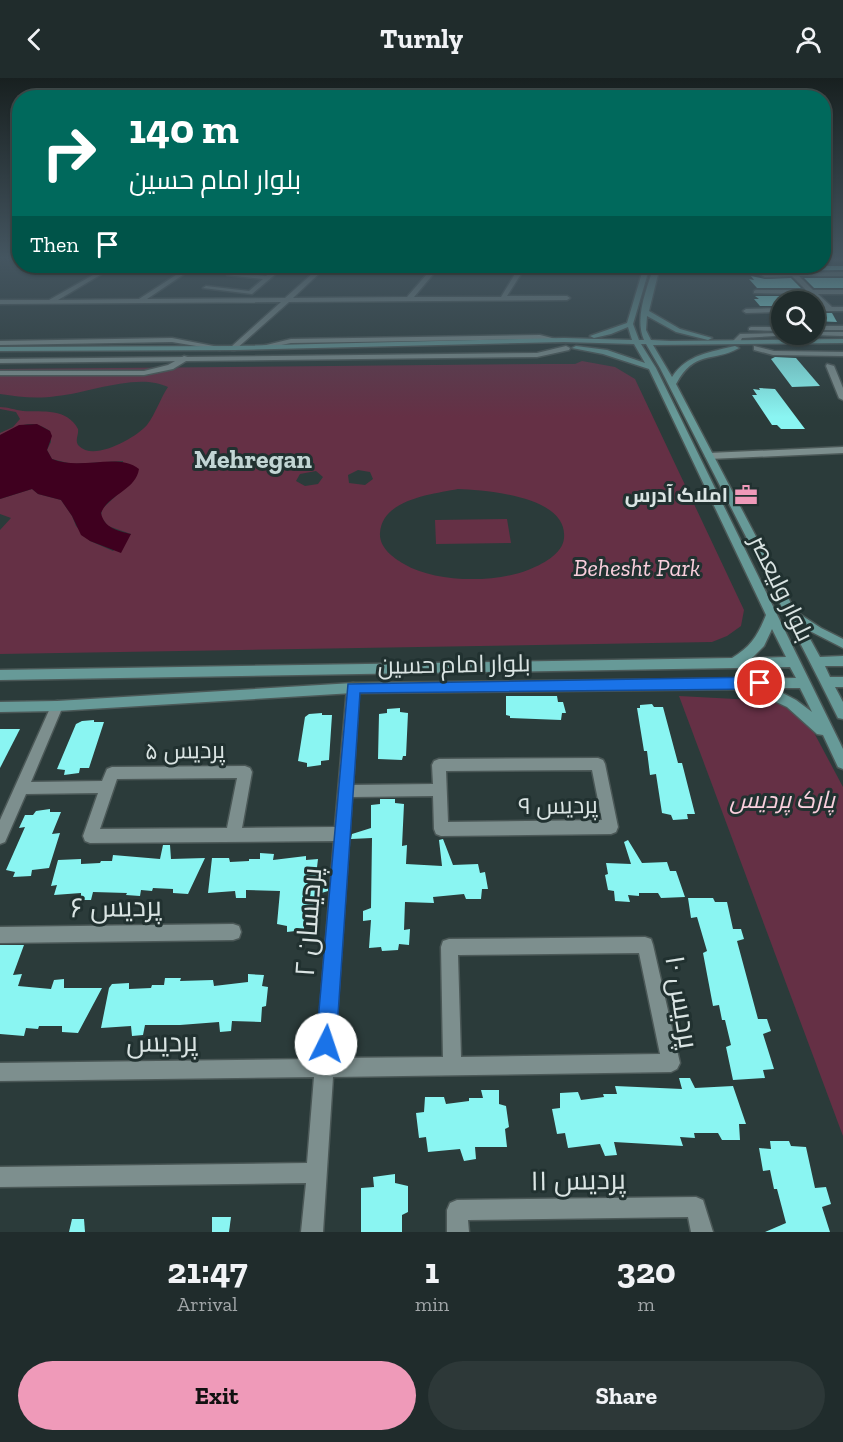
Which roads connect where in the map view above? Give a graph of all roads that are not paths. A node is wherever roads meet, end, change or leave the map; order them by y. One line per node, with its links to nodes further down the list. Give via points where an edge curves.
1 (276, 310): 23 (street)
2 (634, 310): 7 (main road)
3 (646, 310): 6 (main road, بلوار ولیعصر)
4 (771, 310): 5 (street)
5 (746, 311)
6 (644, 316): 7 (main road); 18 (main road, via 678,331); 19 (main road, بلوار ولیعصر)
7 (631, 321): 17 (main road, via 609,333); 19 (main road, بلوار ولیعصر)
8 (825, 328): 9 (street)
9 (843, 328)
10 (751, 329): 11 (street)
11 (771, 329)
12 (825, 334): 13 (street)
13 (843, 334)
14 (771, 335): 18 (street, via 740,336)
15 (843, 341): 18 (main road)
16 (0, 343): 22 (street, via 172,340)
17 (568, 344): 19 (main road); 20 (street, via 540,337 291,340); 21 (main road); 21 (main road); 29 (street, via 537,355); 32 (main road)
18 (734, 344): 19 (main road); 24 (main road); 34 (main road, via 688,361)
19 (643, 345): 32 (main road, بلوار ولیعصر); 34 (main road, بلوار ولیعصر)
20 (262, 347): 21 (main road); 23 (main road)
21 (406, 347): 28 (main road)
22 (220, 348): 23 (main road); 25 (main road)
23 (235, 348)
24 (757, 348): 26 (main road); 27 (street, via 772,353)
25 (0, 349)
26 (843, 349)
27 (843, 354)
28 (0, 356)
29 (187, 358): 30 (street); 33 (street, via 144,373)
30 (0, 361)
31 (830, 366): 35 (street)
32 (652, 368): 39 (main road, بلوار ولیعصر)
33 (0, 373)
34 (672, 384): 37 (main road, بلوار ولیعصر)
35 (843, 398)
36 (843, 450): 37 (street)
37 (709, 456): 38 (main road, بلوار ولیعصر)
38 (789, 611): 40 (main road); 43 (main road, بلوار ولیعصر)
39 (771, 616): 42 (main road, بلوار ولیعصر); 44 (main road, via 764,638 755,650)
40 (843, 644)
41 (843, 661): 43 (main road)
42 (793, 662): 44 (main road, بلوار امام حسین); 47 (main road, بلوار ولیعصر)
43 (816, 662): 48 (main road, بلوار ولیعصر)
44 (733, 663): 45 (main road, بلوار امام حسین)
45 (307, 669): 46 (main road, بلوار امام حسین); 52 (main road)
46 (0, 675)
47 (802, 682): 50 (main road, بلوار امام حسین); 56 (main road, بلوار ولیعصر)
48 (826, 682): 49 (main road); 55 (main road, بلوار ولیعصر)
49 (843, 682)
50 (739, 683): 51 (main road, بلوار امام حسین); 56 (main road, via 786,699)
51 (353, 688): 52 (main road, بلوار امام حسین); 60 (street, پردیسان ۲)
52 (309, 689): 53 (main road, بلوار امام حسین)
53 (57, 706): 54 (main road, بلوار امام حسین); 59 (street)
54 (0, 707)
55 (843, 714)
56 (834, 744): 57 (main road, بلوار ولیعصر)
57 (843, 763)
58 (108, 787): 59 (street); 63 (street, via 90,836); 63 (street, پردیس ۵, via 112,773 245,772)
59 (22, 788): 64 (street)
60 (345, 790): 61 (street); 62 (street, پردیسان ۲)
61 (440, 790): 61 (street, پردیس ۹, via 441,829 611,827 598,764 439,765)
62 (342, 834): 63 (street); 68 (street, پردیسان ۲)
63 (233, 835)
64 (0, 837)
65 (233, 932): 66 (street, پردیس ۶)
66 (0, 935)
67 (452, 1066): 67 (street, پردیس ۱۰, via 449,947 645,945 671,1063); 68 (street, پردیس ۱۰)
68 (324, 1067): 69 (street, پردیس); 70 (street, پردیسان ۲)
69 (0, 1072)
70 (316, 1173): 71 (street); 72 (street, پردیسان ۲)
71 (0, 1177)
72 (312, 1232)
73 (458, 1232): 74 (street, پردیس ۱۱, via 457,1210 696,1207)
74 (702, 1232)

